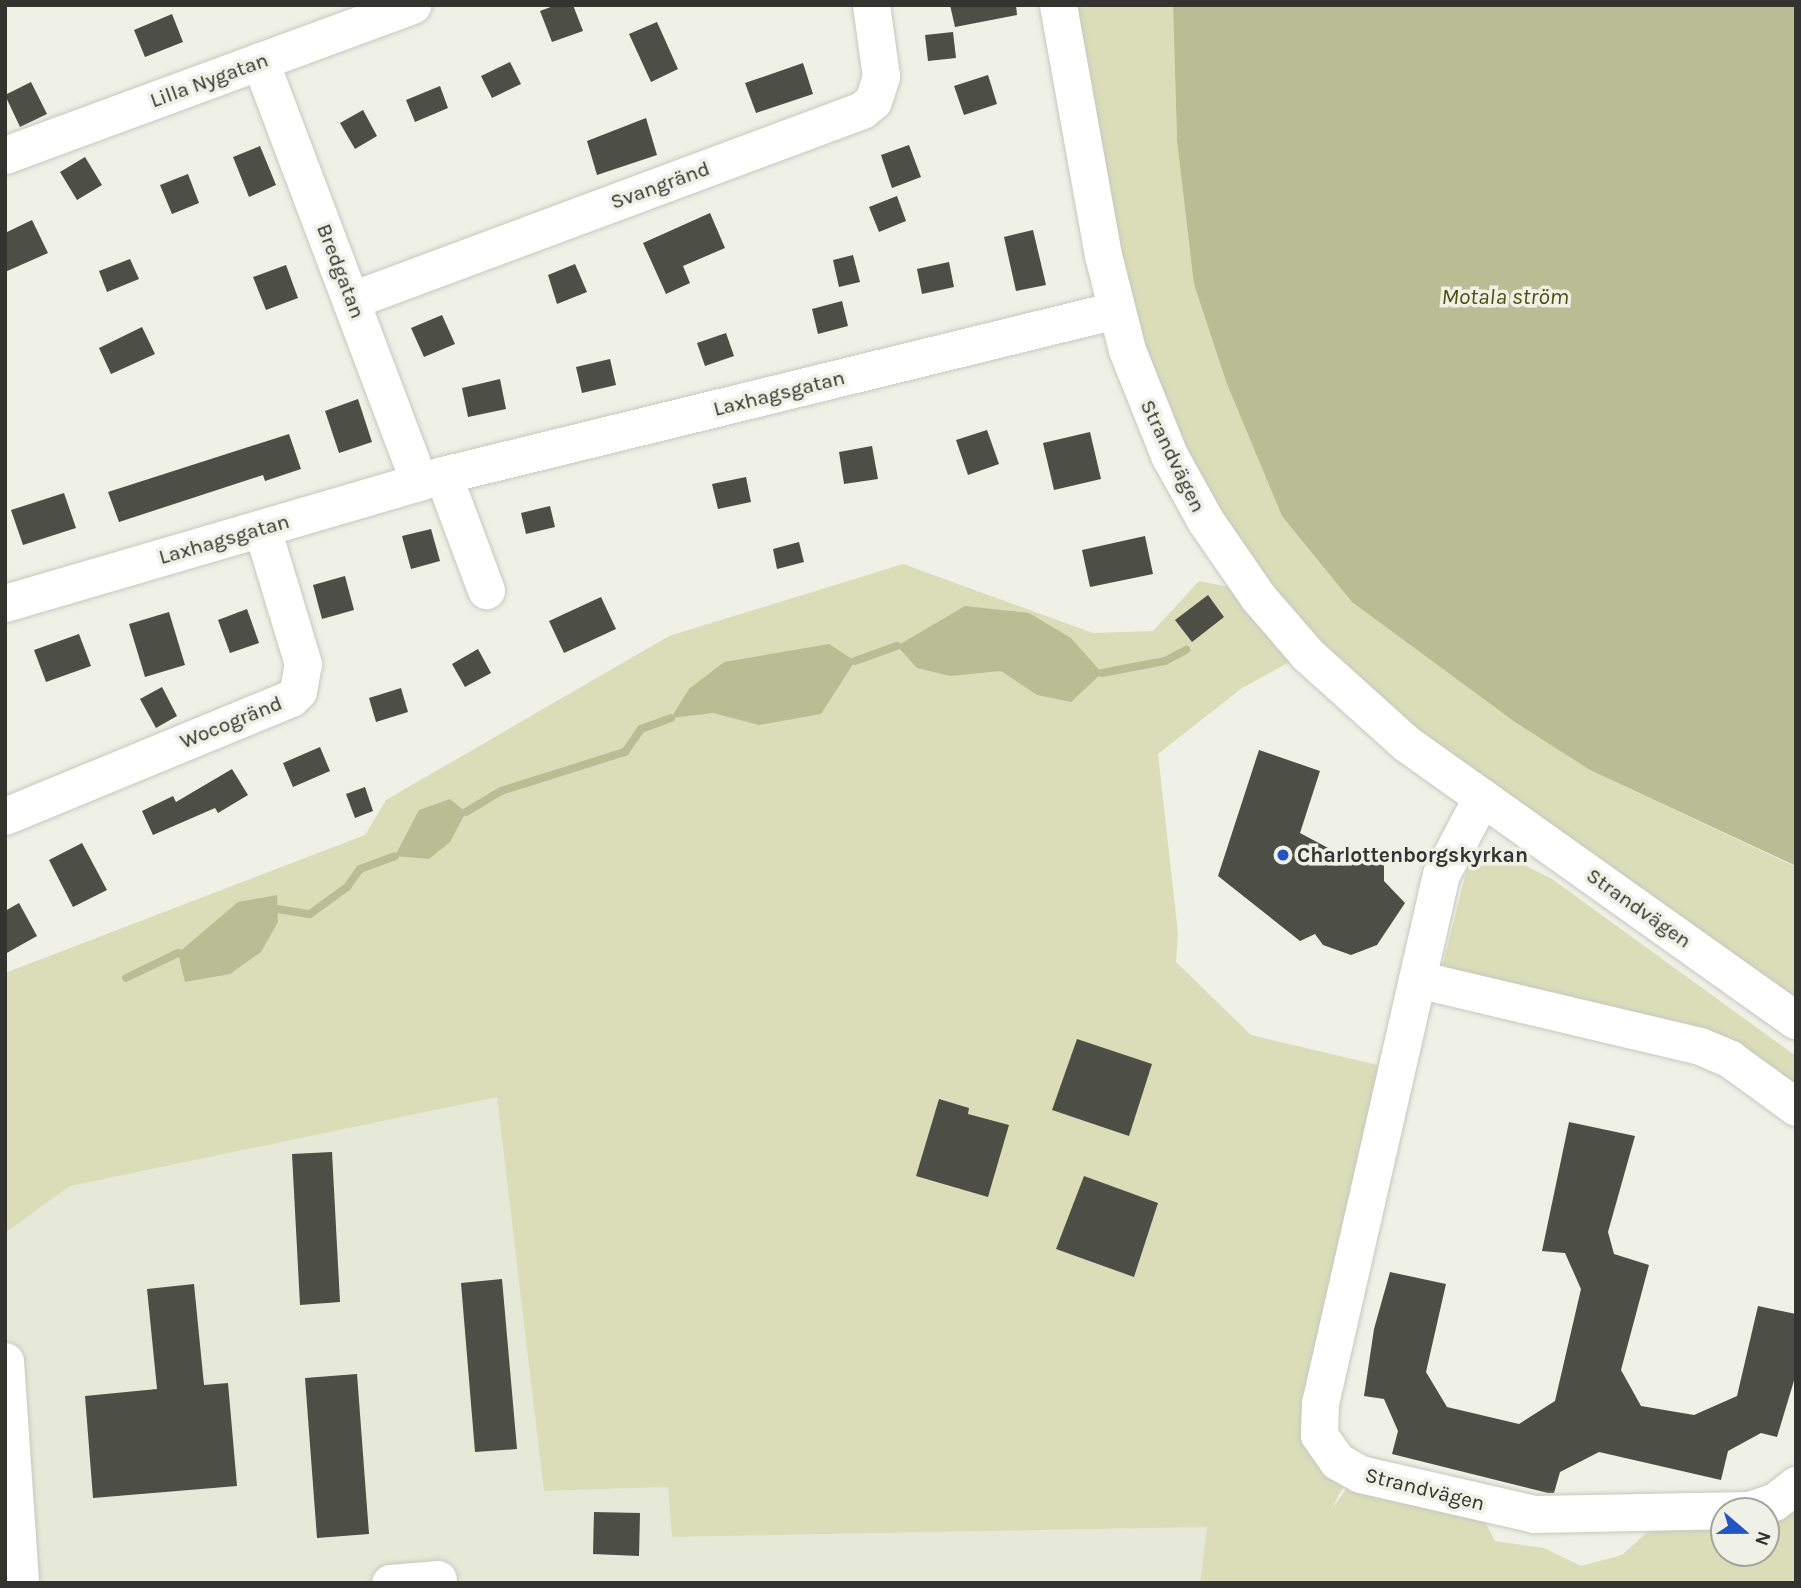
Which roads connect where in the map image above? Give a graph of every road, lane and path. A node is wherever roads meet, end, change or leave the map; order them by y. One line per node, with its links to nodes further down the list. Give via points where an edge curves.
1 (412, 5): 4 (street, Lilla Nygatan)
2 (871, 5): 6 (street, Svangränd, via 881,76 873,102 862,110)
3 (1058, 5): 7 (street, Strandvägen)
4 (260, 61): 5 (street, Lilla Nygatan); 6 (street, Bredgatan)
5 (5, 155)
6 (352, 300): 8 (street, Bredgatan)
7 (1115, 310): 8 (street, Laxhagsgatan); 12 (street, Strandvägen, via 1169,455 1205,520 1258,597 1308,655 1366,710)
8 (431, 478): 9 (street, Laxhagsgatan); 10 (street)
9 (262, 528): 11 (street, Laxhagsgatan); 13 (street, Wocogränd, via 303,664 298,691 291,698)
10 (486, 590)
11 (5, 603)
12 (1482, 797): 14 (street, Strandvägen, via 1441,874); 15 (street, Strandvägen)
13 (5, 816)
14 (1417, 979): 16 (street, via 1700,1046 1730,1059); 18 (street, Strandvägen, via 1320,1403 1319,1435 1328,1451 1360,1474 1534,1514 1749,1510 1774,1502)
15 (1796, 1020)
16 (1796, 1107)
17 (5, 1361): 20 (street)
18 (1796, 1485)
19 (438, 1578): 21 (street)
20 (20, 1583)
21 (390, 1583)

